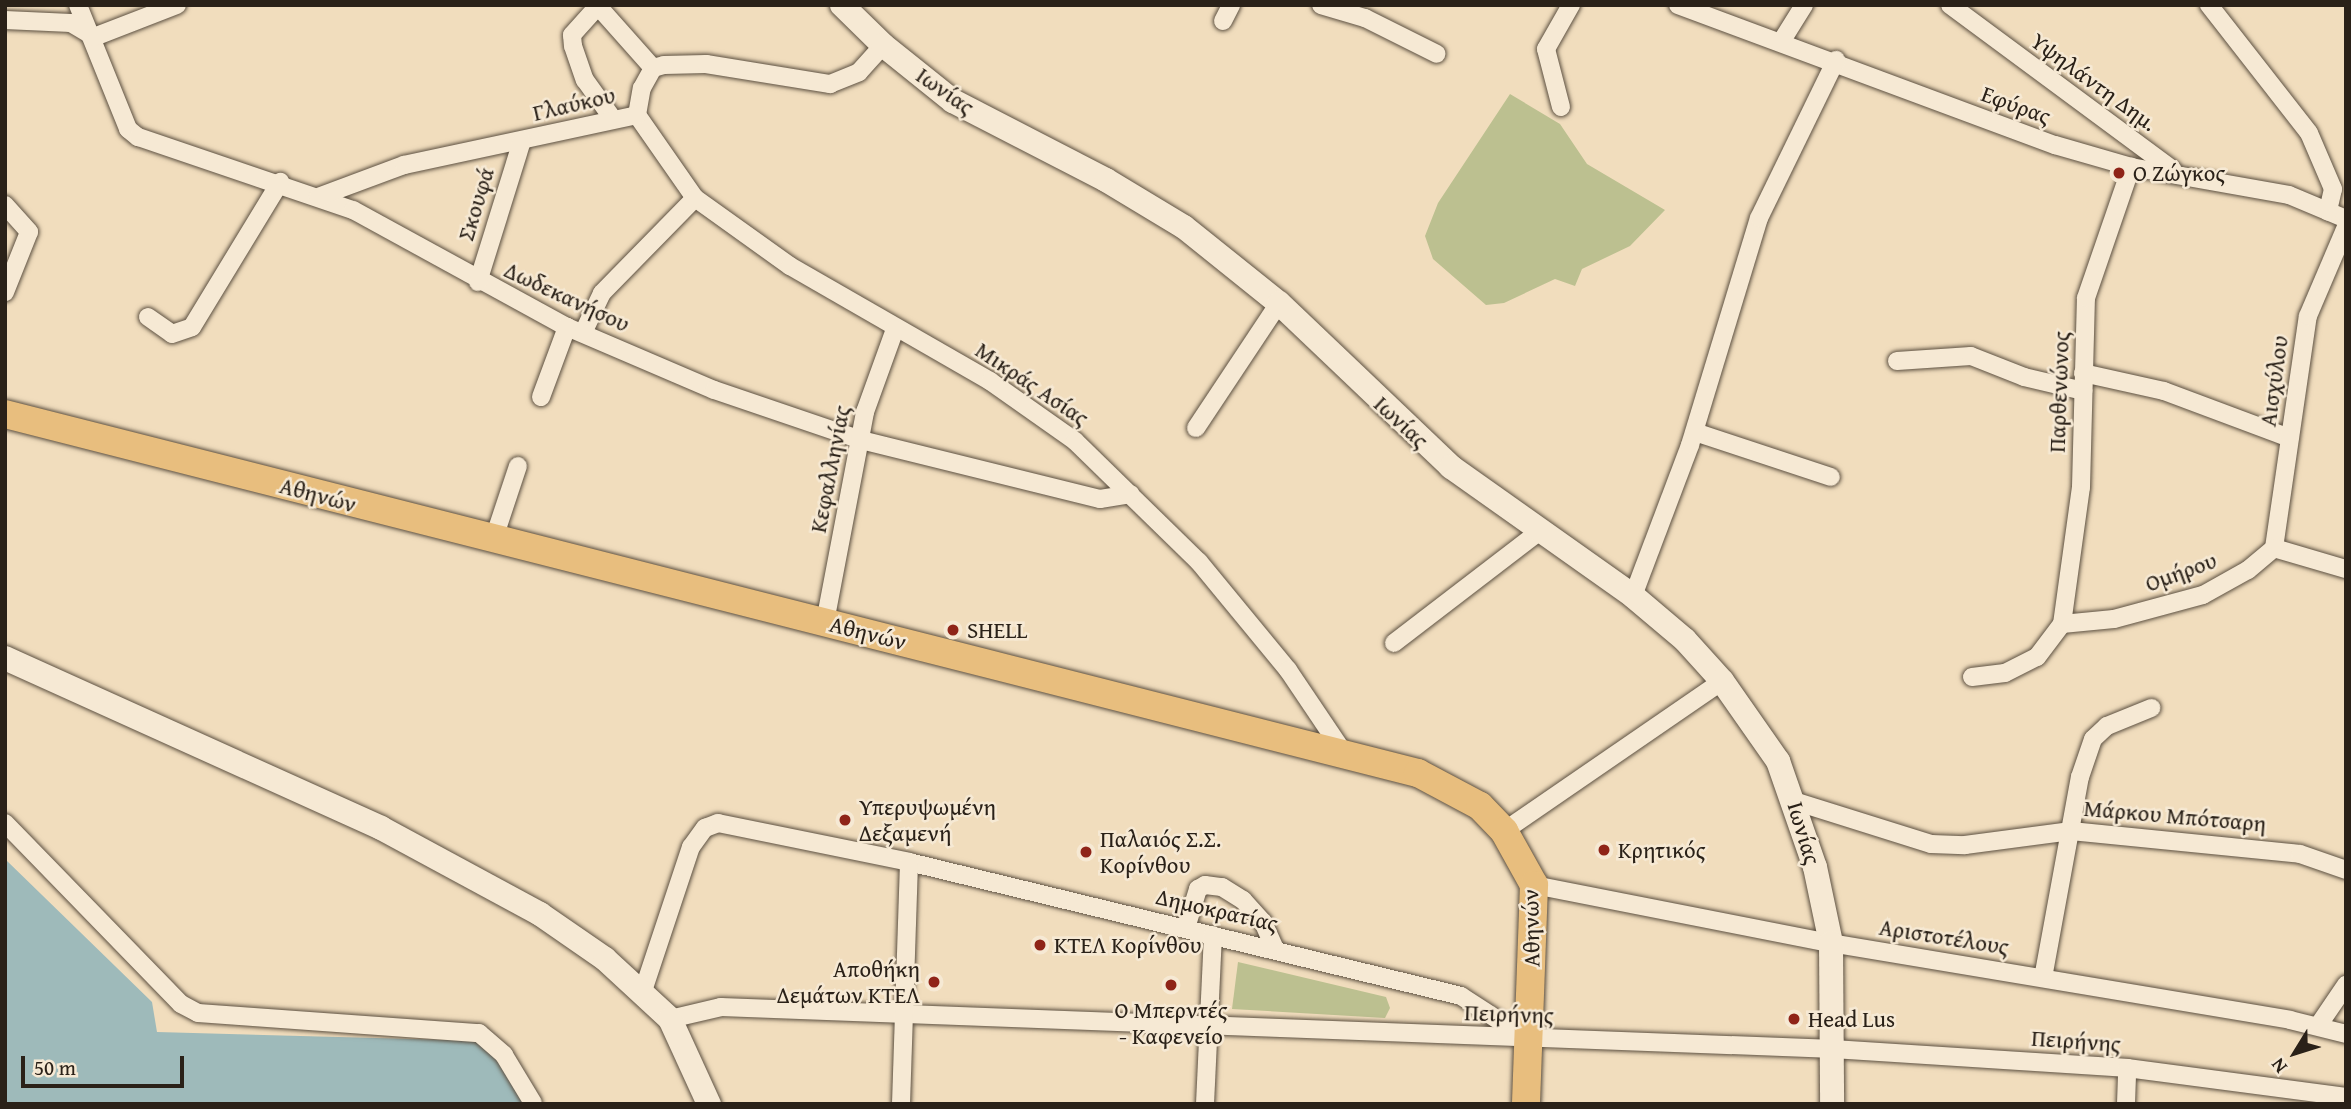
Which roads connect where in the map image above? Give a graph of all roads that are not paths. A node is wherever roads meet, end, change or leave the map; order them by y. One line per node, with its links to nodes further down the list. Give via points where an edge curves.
1 (78, 5): 12 (street, Δωδεκανήσου)
2 (177, 5): 12 (street)
3 (842, 5): 14 (street, Ιωνίας)
4 (1321, 5): 15 (street, via 1365,18)
5 (1571, 5): 18 (street, via 1546,49)
6 (1678, 5): 13 (street, Εφύρας)
7 (1804, 5): 13 (street)
8 (1950, 5): 23 (street, Υψηλάντη Δημ.)
9 (2208, 5): 28 (street, via 2309,133 2333,189)
10 (597, 6): 17 (street); 20 (street, via 572,35 572,46 576,64)
11 (5, 20): 12 (street, via 71,23)
12 (94, 37): 24 (street, Δωδεκανήσου, via 128,129 138,137)
13 (1781, 41): 16 (street, Εφύρας)
14 (883, 45): 17 (street, via 859,72 830,84 706,64); 33 (street, Ιωνίας, via 953,101 1106,180 1184,227)
15 (1437, 54)
16 (1836, 60): 22 (street, Εφύρας, via 2055,145); 42 (street, via 1759,218)
17 (653, 68): 19 (street, Γλαύκου, via 642,88)
18 (1560, 107)
19 (637, 115): 20 (street, Γλαύκου); 26 (street, Μικράς Ασίας)
20 (613, 119): 21 (street, Γλαύκου)
21 (522, 141): 25 (street, Γλαύκου, via 404,165); 31 (street, Σκουφά)
22 (2131, 167): 23 (street, Εφύρας); 38 (street, Παρθενώνος, via 2086,298)
23 (2176, 172): 28 (street, Εφύρας, via 2289,195)
24 (280, 182): 25 (street, Δωδεκανήσου); 34 (street, via 192,327 172,334)
25 (318, 197): 31 (street, Δωδεκανήσου, via 354,210)
26 (695, 198): 35 (street, Μικράς Ασίας, via 790,266); 36 (street, via 602,293)
27 (5, 205): 32 (street, via 29,232)
28 (2328, 211): 29 (street, Εφύρας)
29 (2346, 219)
30 (2346, 227): 43 (street, Αισχύλου, via 2308,316)
31 (478, 282): 36 (street, Δωδεκανήσου)
32 (5, 292)
33 (1279, 303): 41 (street); 48 (street, Ιωνίας, via 1451,467)
34 (148, 317)
35 (895, 329): 44 (street, Κεφαλληνίας, via 865,412); 47 (street, Μικράς Ασίας, via 990,380 1075,441)
36 (575, 330): 39 (street); 44 (street, Δωδεκανήσου, via 714,390)
37 (1897, 362): 38 (street, via 1971,356 2024,377)
38 (2083, 382): 43 (street, via 2164,391); 54 (street, Παρθενώνος, via 2081,487)
39 (541, 397)
40 (5, 414): 49 (main road, Αθηνών)
41 (1196, 428)
42 (1695, 432): 46 (street); 52 (street)
43 (2290, 438): 50 (street, Αισχύλου)
44 (861, 440): 47 (street, Δωδεκανήσου, via 1100,499); 53 (street, Κεφαλληνίας)
45 (518, 466): 49 (street)
46 (1831, 477)
47 (1131, 494): 60 (street, Μικράς Ασίας, via 1199,562 1279,659)
48 (1541, 530): 52 (street, Ιωνίας); 55 (street)
49 (493, 541): 53 (main road, Αθηνών)
50 (2274, 548): 51 (street); 54 (street, Ομήρου, via 2248,570 2203,595 2114,619)
51 (2346, 569)
52 (1633, 596): 58 (street, Ιωνίας, via 1685,640)
53 (825, 622): 60 (main road, Αθηνών)
54 (2062, 624): 57 (street, via 2037,657 2005,674)
55 (1394, 643)
56 (5, 658): 74 (street, via 462,868 540,914)
57 (1972, 677)
58 (1722, 681): 61 (street, Ιωνίας, via 1769,745); 63 (street)
59 (2151, 708): 64 (street, via 2107,726 2093,739)
60 (1346, 756): 63 (main road, Αθηνών, via 1418,773 1450,788 1480,806)
61 (1794, 801): 64 (street, Μάρκου Μπότσαρη, via 1931,844 1965,845); 70 (street, Ιωνίας)
62 (5, 823): 84 (street, via 181,1004 198,1013 479,1033 504,1055)
63 (1504, 831): 67 (main road, Αθηνών)
64 (2071, 831): 66 (street, Μάρκου Μπότσαρη, via 2300,853); 72 (street)
65 (909, 862): 68 (street, Δημοκρατίας); 74 (street, Δημοκρατίας, via 718,823 705,828 691,847); 75 (street)
66 (2346, 870)
67 (1534, 885): 70 (street, Αριστοτέλους); 80 (main road, Αθηνών)
68 (1186, 928): 69 (street, Δημοκρατίας); 71 (street, via 1198,889 1222,887 1243,900 1263,922)
69 (1213, 935): 71 (street, Δημοκρατίας); 77 (street)
70 (1831, 943): 72 (street, Αριστοτέλους); 81 (street, Ιωνίας)
71 (1275, 949): 80 (street, Δημοκρατίας, via 1461,996)
72 (2043, 978): 78 (street, Αριστοτέλους)
73 (2346, 985): 78 (street)
74 (643, 991): 76 (street)
75 (904, 1014): 76 (street, Πειρήνης, via 721,1007); 77 (street, Πειρήνης); 86 (street)
76 (670, 1019): 85 (street)
77 (1209, 1025): 80 (street, Πειρήνης); 87 (street)
78 (2319, 1026): 79 (street, Αριστοτέλους)
79 (2346, 1034)
80 (1529, 1040): 81 (street, Πειρήνης); 88 (main road, Αθηνών)
81 (1834, 1049): 82 (street, Πειρήνης); 89 (street, Ιωνίας)
82 (2127, 1068): 83 (street, Πειρήνης); 90 (street)
83 (2346, 1097)
84 (533, 1103)
85 (709, 1104)
86 (901, 1104)
87 (1205, 1104)
88 (1526, 1104)
89 (1832, 1104)
90 (2126, 1104)

